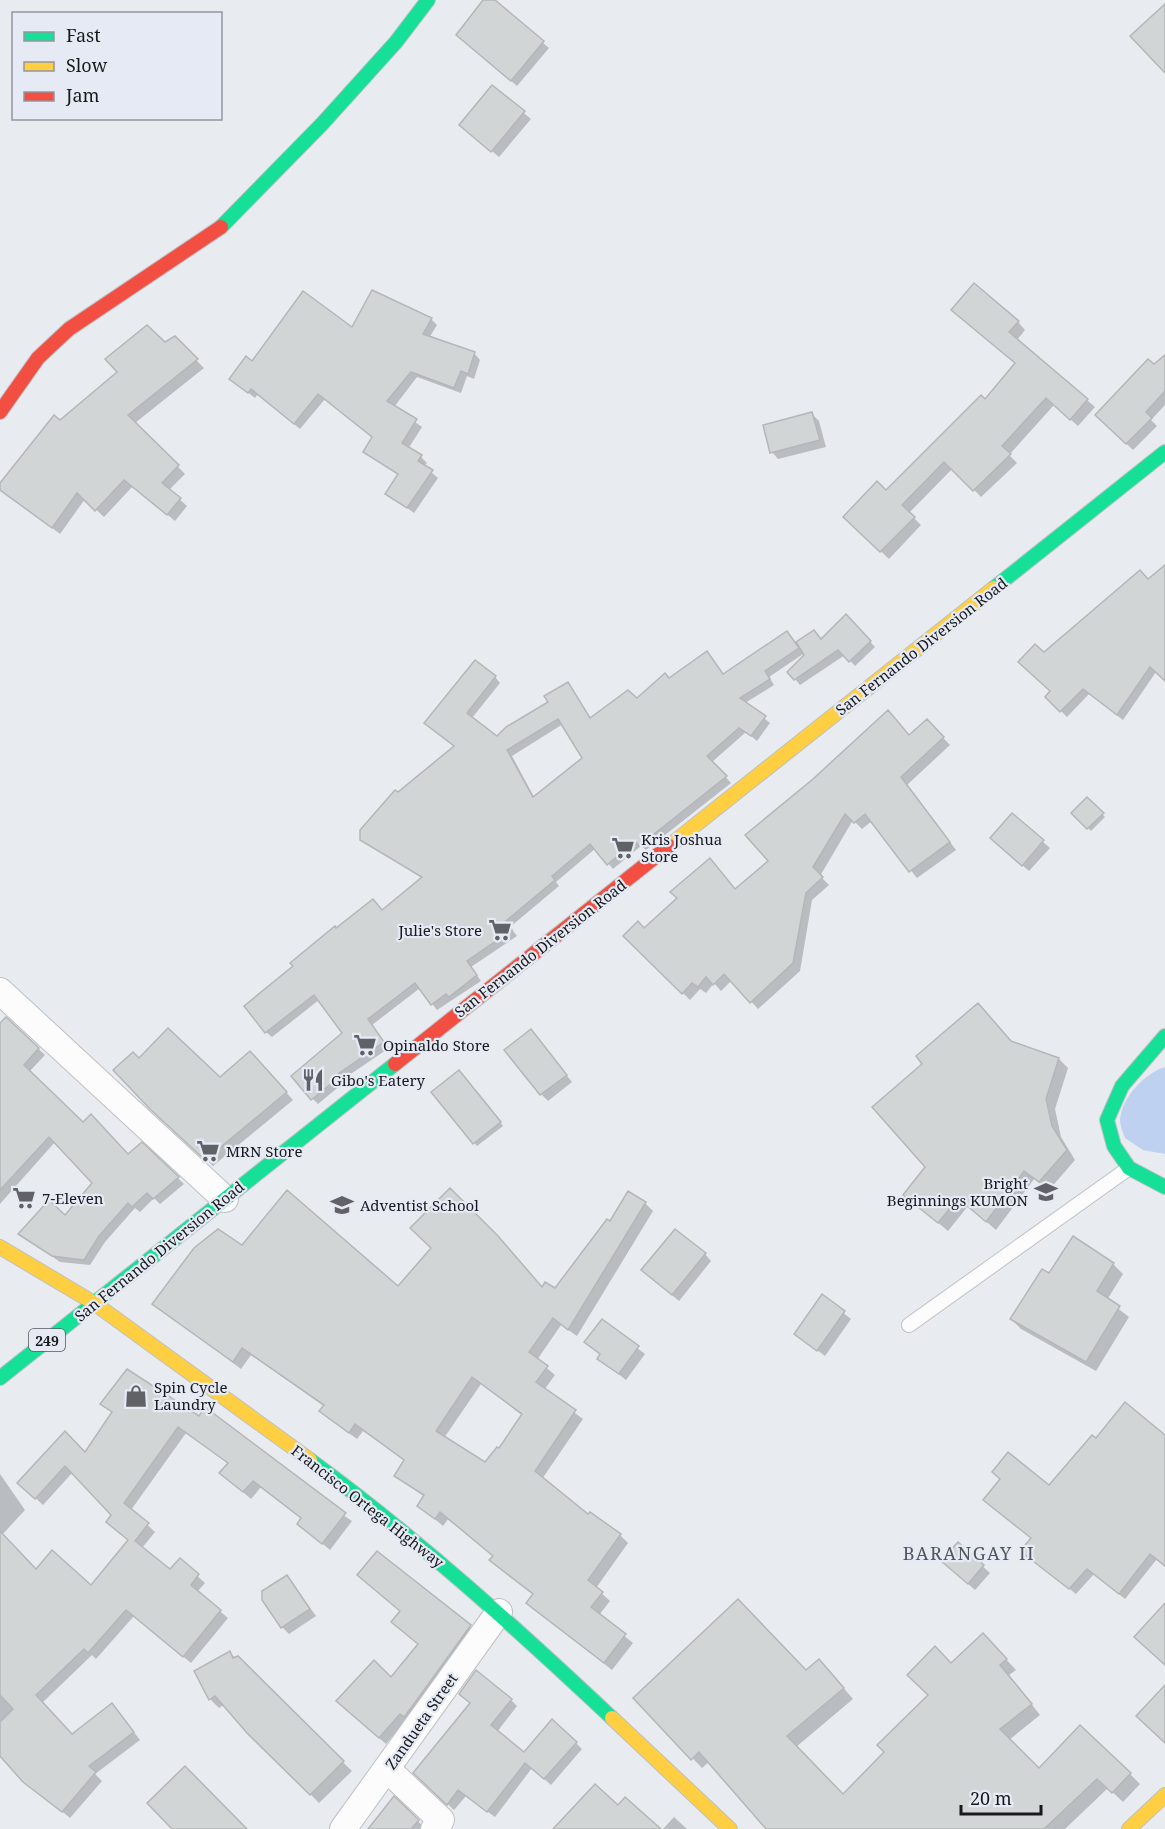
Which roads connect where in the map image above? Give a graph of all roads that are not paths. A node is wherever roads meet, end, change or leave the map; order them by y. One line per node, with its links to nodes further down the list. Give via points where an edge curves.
1 (428, 0): 2 (main road, via 337,108 225,224 69,330 38,358)
2 (0, 412)
3 (1165, 452): 8 (main road, San Fernando Diversion Road / 249)
4 (0, 991): 8 (street)
5 (1165, 1036): 6 (main road, via 1122,1086 1107,1120 1114,1146)
6 (1130, 1168): 7 (main road); 11 (lane)
7 (1165, 1187)
8 (225, 1198): 10 (main road, San Fernando Diversion Road / 249)
9 (0, 1247): 10 (main road, Francisco Ortega Highway)
10 (94, 1303): 12 (main road, San Fernando Diversion Road / 249); 13 (main road, Francisco Ortega Highway, via 385,1515)
11 (909, 1325)
12 (0, 1378)
13 (499, 1612): 14 (street, Zandueta Street); 18 (main road, Francisco Ortega Highway)
14 (387, 1769): 16 (street, Zandueta Street); 17 (street, via 441,1820)
15 (1165, 1795): 19 (main road)
16 (343, 1829)
17 (434, 1829)
18 (730, 1829)
19 (1129, 1829)

